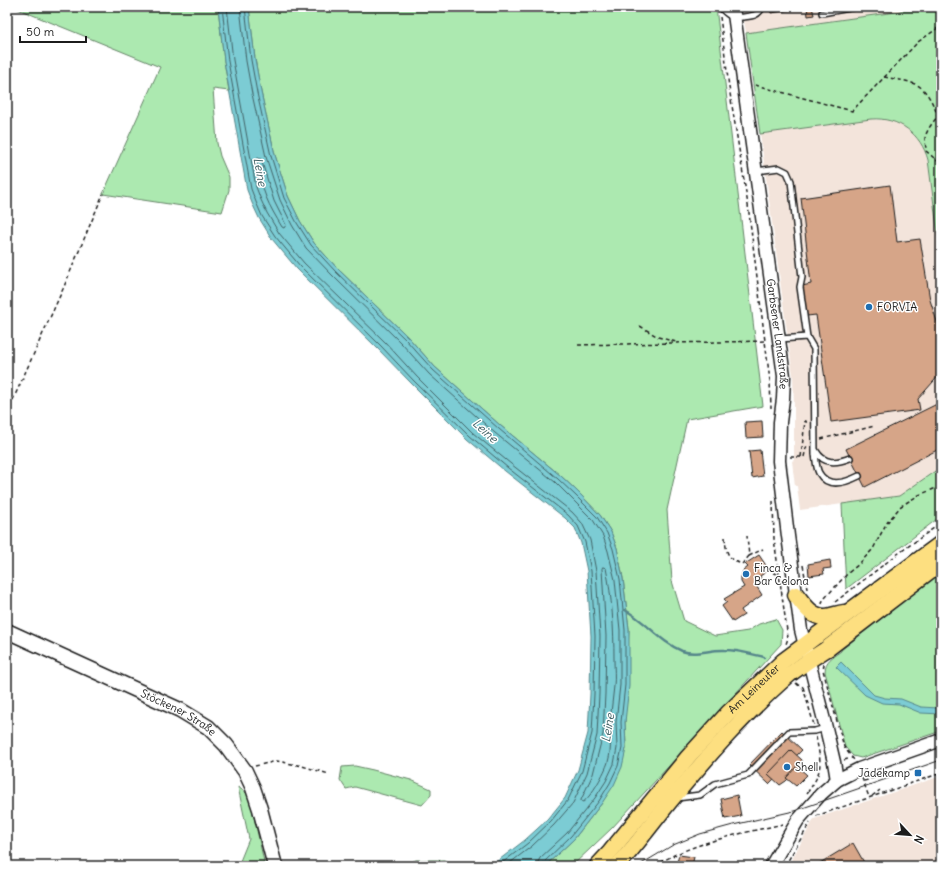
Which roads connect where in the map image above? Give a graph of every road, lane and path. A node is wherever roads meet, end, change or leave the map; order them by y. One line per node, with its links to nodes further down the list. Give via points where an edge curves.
1 (720, 7): 6 (lane, via 726,13)
2 (762, 7): 6 (lane, via 754,16)
3 (855, 7): 7 (lane)
4 (940, 7): 5 (path)
5 (941, 11)
6 (734, 12): 15 (street, Garbsener Landstraße)
7 (822, 13)
8 (720, 14): 20 (path)
9 (941, 26): 10 (path, via 918,42)
10 (884, 77): 11 (path, via 852,111); 13 (path, via 916,84 933,102)
11 (751, 84)
12 (941, 114): 13 (path)
13 (938, 116): 14 (path, via 926,137 926,151)
14 (941, 164)
15 (756, 171): 18 (lane, via 779,168 787,172 792,181 802,277 800,287); 19 (street, Garbsener Landstraße)
16 (103, 194): 24 (path)
17 (640, 326): 21 (path, via 658,337)
18 (807, 338): 19 (lane); 27 (lane, via 814,349)
19 (779, 340): 44 (street, Garbsener Landstraße, via 784,376 779,461)
20 (765, 341): 21 (path); 23 (path)
21 (678, 343): 22 (path)
22 (578, 345)
23 (771, 410)
24 (7, 413)
25 (875, 426): 27 (path)
26 (808, 428): 30 (path, via 805,421)
27 (815, 441): 28 (lane); 30 (path, via 810,442 804,457)
28 (815, 450): 31 (lane, via 819,456 830,462); 32 (lane, via 817,468 826,480 841,483)
29 (788, 457): 30 (path)
30 (801, 457)
31 (850, 458)
32 (859, 476)
33 (941, 486): 45 (path, via 901,506 886,524 873,549 823,600)
34 (772, 497): 43 (path)
35 (941, 523): 46 (path)
36 (747, 536): 40 (path)
37 (725, 537): 40 (path, via 726,550 734,561 742,564)
38 (941, 544): 47 (highway, Am Leineufer)
39 (763, 549): 40 (path)
40 (749, 556)
41 (941, 562): 50 (highway, Am Leineufer)
42 (773, 573): 43 (path)
43 (779, 574): 49 (path)
44 (796, 595): 47 (highway, via 807,609 818,616); 51 (street, Garbsener Landstraße)
45 (822, 605)
46 (830, 605)
47 (850, 612): 50 (highway, Am Leineufer)
48 (7, 631): 58 (main road, Stöckener Straße, via 180,710 208,727 226,745)
49 (788, 638)
50 (823, 641): 51 (main road, Am Leineufer); 52 (main road, Am Leineufer)
51 (804, 645): 52 (street, Garbsener Landstraße); 72 (main road, Am Leineufer, via 728,712)
52 (808, 661): 55 (street); 67 (main road, Am Leineufer, via 741,722)
53 (823, 670): 57 (path, via 844,747)
54 (803, 687): 55 (path)
55 (821, 729): 62 (street, via 834,762); 65 (path, via 819,772); 67 (lane, via 789,732 748,775 715,784 700,795)
56 (941, 740): 62 (street, via 859,769)
57 (852, 758)
58 (245, 771): 60 (path, via 253,766 277,762); 71 (main road, Stöckener Straße, via 260,809)
59 (941, 773): 66 (path)
60 (329, 774)
61 (876, 777): 63 (path)
62 (837, 780): 75 (street, via 803,813)
63 (864, 781)
64 (880, 790): 66 (path)
65 (805, 796)
66 (869, 798): 68 (path)
67 (672, 799): 73 (main road, Am Leineufer)
68 (814, 816)
69 (811, 822): 76 (path)
70 (786, 824): 74 (path, via 725,836 690,848)
71 (276, 866)
72 (597, 866)
73 (617, 866)
74 (654, 866)
75 (771, 866)
76 (785, 866)

